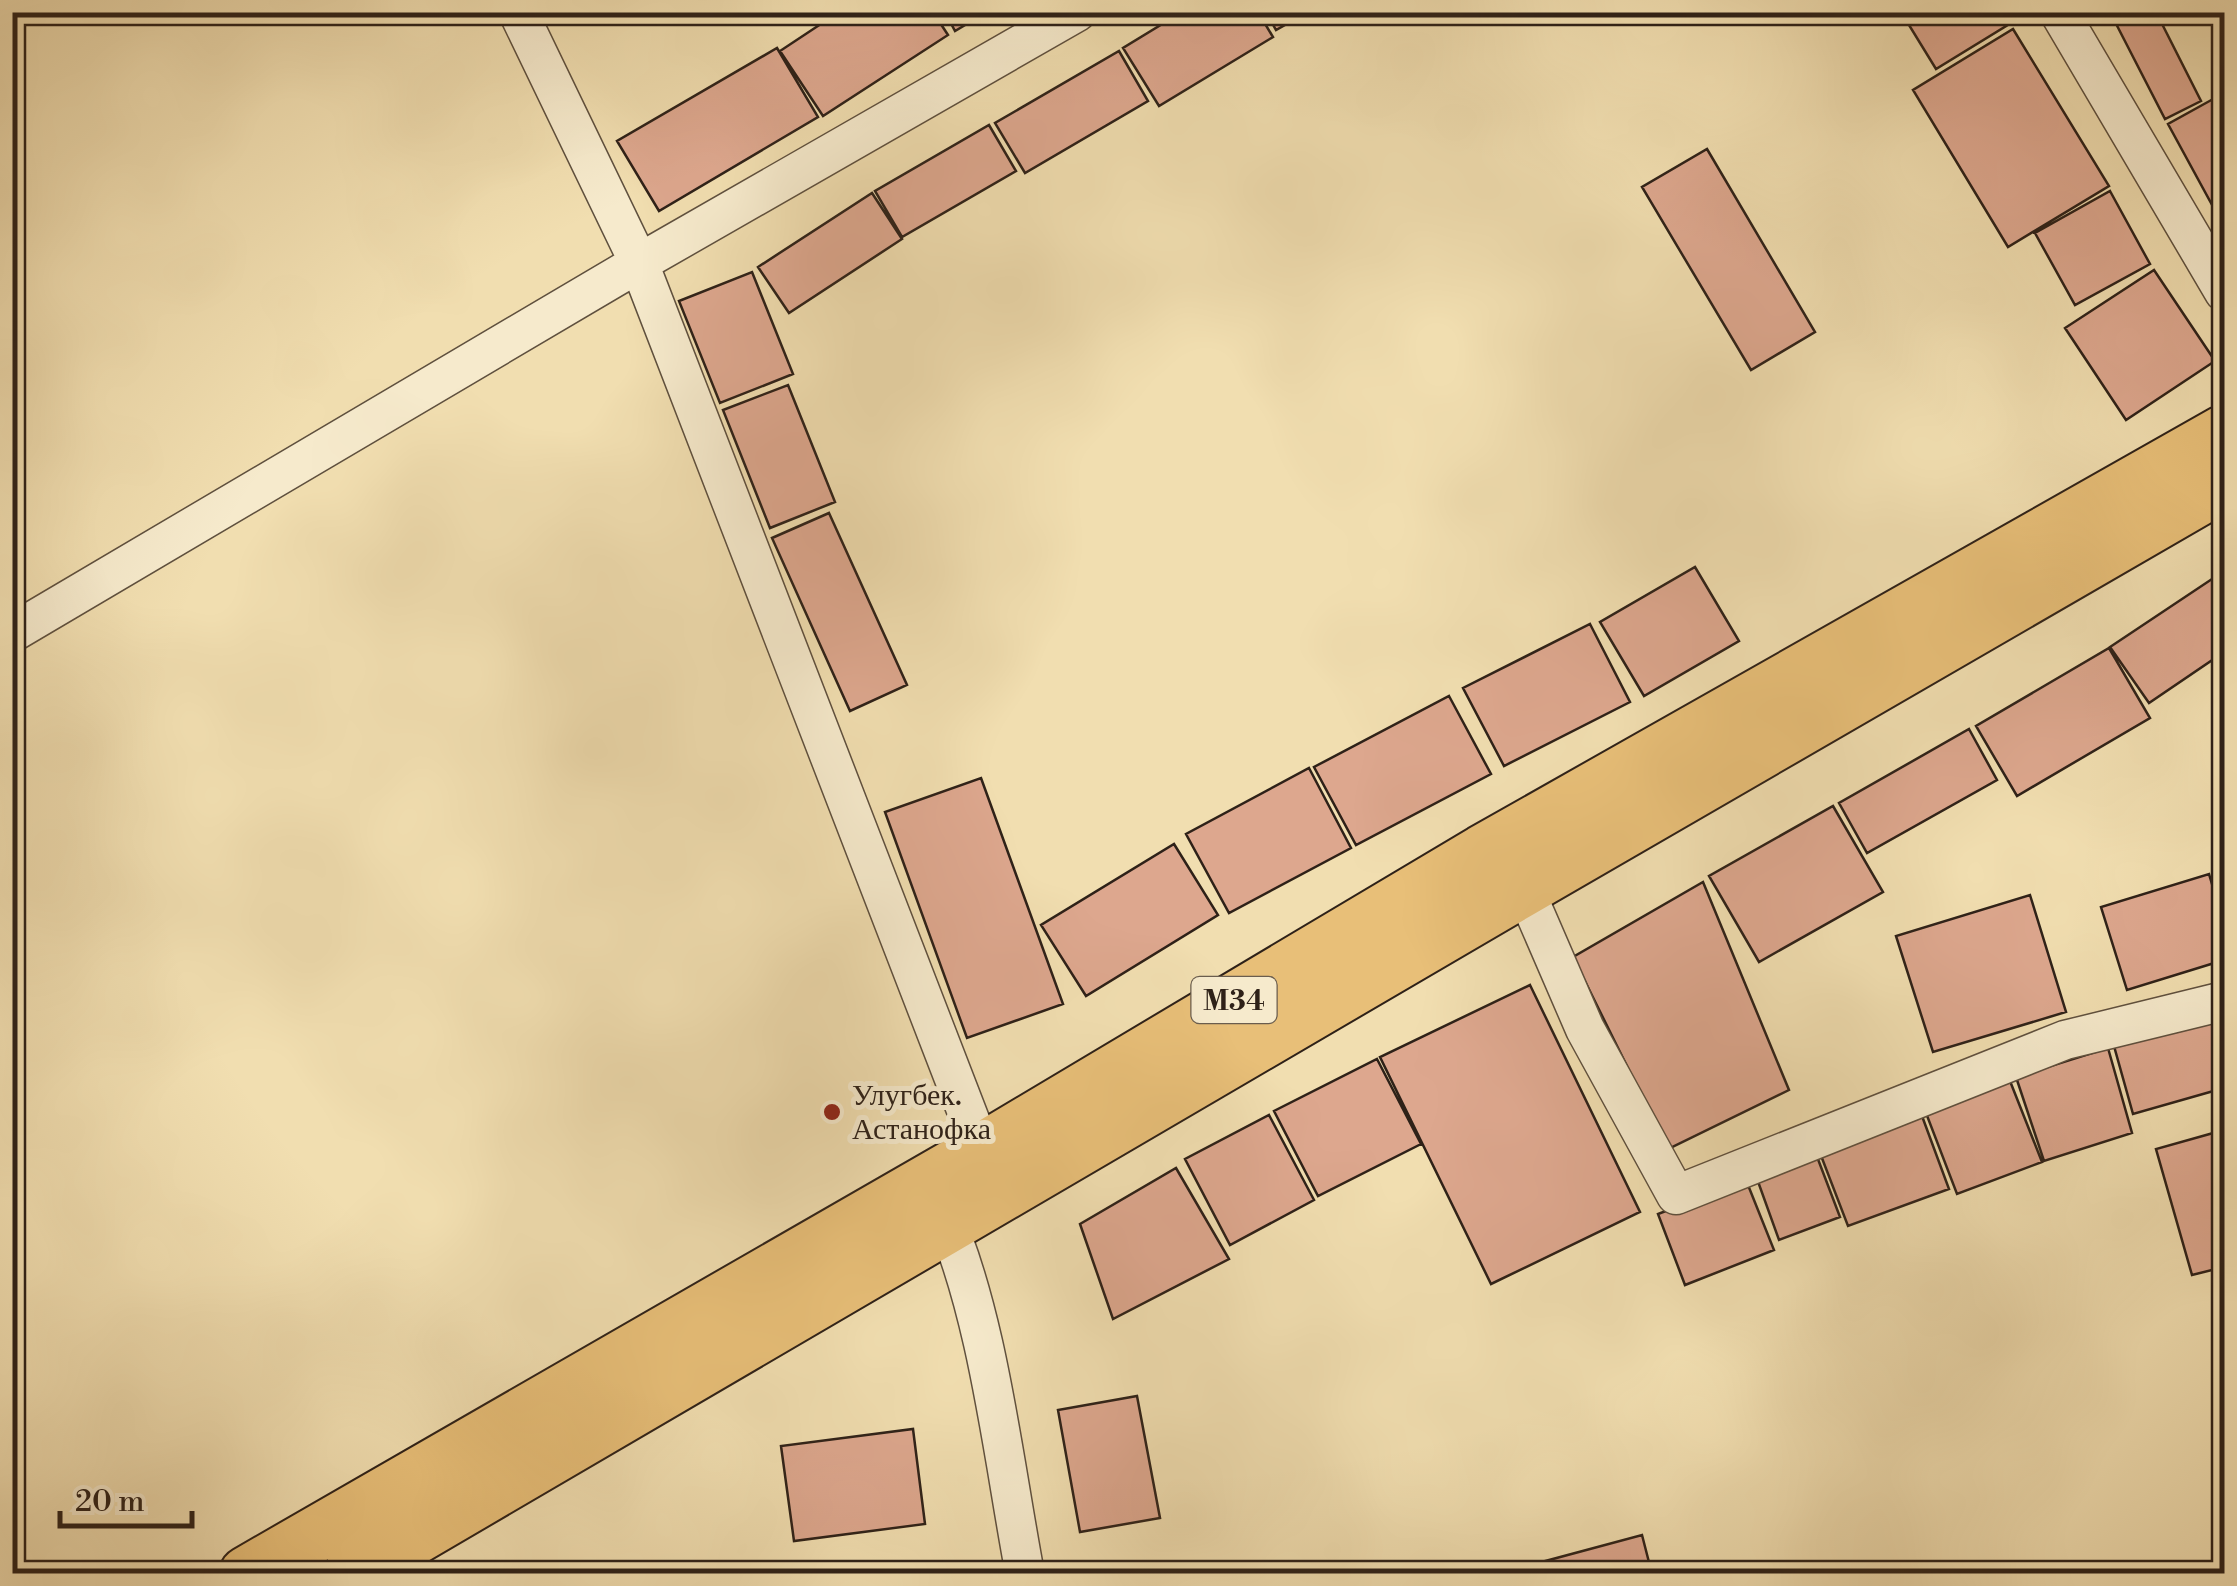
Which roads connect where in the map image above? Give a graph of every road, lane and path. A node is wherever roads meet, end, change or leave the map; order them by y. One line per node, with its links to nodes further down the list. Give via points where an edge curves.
1 (518, 12): 4 (street)
2 (1076, 12): 4 (street)
3 (2060, 12): 5 (street)
4 (640, 262): 8 (street); 11 (street)
5 (2224, 292)
6 (2224, 433): 11 (main road, M34, via 1482,852)
7 (2224, 483): 9 (main road, M34)
8 (12, 633)
9 (1524, 888): 10 (street, via 1585,1030 1676,1195 2064,1040); 12 (main road, M34)
10 (2224, 1001)
11 (982, 1150): 12 (main road, M34)
12 (938, 1203): 13 (main road, M34); 14 (main road, M34); 15 (street, via 982,1344)
13 (247, 1574)
14 (351, 1574)
15 (1025, 1574)

